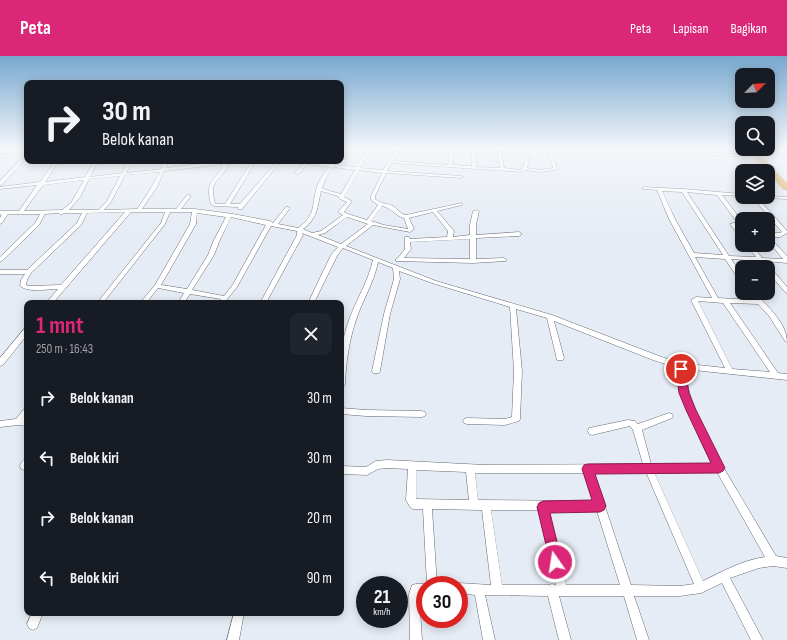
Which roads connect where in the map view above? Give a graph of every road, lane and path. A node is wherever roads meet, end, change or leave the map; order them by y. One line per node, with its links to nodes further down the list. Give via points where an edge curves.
1 (7, 176): 17 (street)
2 (47, 176): 16 (street)
3 (104, 176): 15 (street)
4 (123, 176): 43 (street, via 110,202)
5 (160, 176): 39 (street)
6 (217, 176): 32 (street, via 209,188 213,205)
7 (246, 176): 32 (street)
8 (266, 176): 33 (street)
9 (324, 176): 19 (street)
10 (353, 176): 27 (street)
11 (383, 176): 34 (street, via 372,199)
12 (450, 176): 14 (street)
13 (777, 176): 21 (highway)
14 (461, 177)
15 (88, 178): 16 (street); 47 (street, via 76,198 65,212)
16 (42, 183): 18 (street); 45 (street)
17 (0, 184)
18 (0, 188)
19 (319, 188): 27 (street); 56 (street, via 314,213 309,223)
20 (645, 188): 22 (street)
21 (787, 188)
22 (659, 189): 23 (street); 68 (street)
23 (684, 190): 24 (street); 69 (street)
24 (718, 193): 25 (street); 50 (street)
25 (735, 194)
26 (189, 196): 40 (street)
27 (342, 196): 49 (street, via 350,200 341,212)
28 (775, 197): 29 (street)
29 (787, 198)
30 (460, 204): 37 (street)
31 (760, 204): 58 (street)
32 (227, 205): 33 (street)
33 (242, 206): 51 (street)
34 (381, 206): 52 (street, via 392,208 398,215); 54 (street)
35 (288, 208): 55 (street)
36 (168, 210): 39 (street); 40 (street); 88 (street, via 163,223)
37 (434, 210): 52 (street); 63 (street, via 451,231)
38 (129, 211): 39 (street); 43 (street); 84 (street)
39 (138, 211)
40 (177, 211): 41 (street)
41 (195, 211): 51 (street); 83 (street, via 193,224)
42 (476, 211): 62 (street)
43 (98, 212): 48 (street)
44 (3, 213): 45 (street); 53 (street)
45 (20, 213): 46 (street)
46 (43, 213): 47 (street); 72 (street, via 37,224)
47 (61, 213): 48 (street)
48 (85, 213): 81 (street, via 78,224)
49 (346, 215): 54 (street); 59 (street, via 323,232)
50 (735, 215)
51 (231, 216): 55 (street); 85 (street, via 211,255)
52 (406, 217): 57 (street, via 410,229)
53 (0, 222)
54 (370, 222): 57 (street); 65 (street)
55 (272, 224): 56 (street); 91 (street, via 234,287)
56 (299, 230): 59 (street); 92 (street, via 300,235)
57 (408, 231): 64 (street)
58 (786, 232): 61 (street)
59 (314, 234): 65 (street)
60 (519, 234): 62 (street)
61 (775, 235)
62 (473, 236): 63 (street); 75 (street)
63 (450, 238): 64 (street)
64 (407, 241): 73 (street, via 408,249)
65 (343, 245): 70 (street); 93 (street, via 331,260)
66 (775, 246): 76 (street)
67 (754, 252): 71 (street)
68 (691, 255): 69 (street); 94 (street)
69 (726, 257): 71 (street); 79 (street)
70 (376, 259): 77 (street); 101 (street, via 374,271 346,341)
71 (760, 259): 76 (street)
72 (0, 260)
73 (400, 260): 75 (street); 77 (street)
74 (504, 260): 75 (street)
75 (473, 261)
76 (787, 261)
77 (387, 263): 78 (street)
78 (396, 267): 97 (street); 105 (street, via 397,279)
79 (735, 270)
80 (0, 272): 81 (street)
81 (28, 272): 84 (street, via 24,280 25,287)
82 (775, 276): 86 (street)
83 (157, 286): 85 (street); 89 (street)
84 (62, 287): 87 (street)
85 (188, 291): 90 (street); 91 (street)
86 (787, 291)
87 (51, 300)
88 (102, 300)
89 (145, 300)
90 (183, 300)
91 (223, 300)
92 (265, 300)
93 (312, 300)
94 (716, 300): 95 (street); 106 (street, via 694,300)
95 (725, 301): 96 (street); 107 (street)
96 (759, 302): 100 (street)
97 (513, 307): 98 (street); 112 (street, via 518,371 516,419 505,422)
98 (550, 317): 102 (street); 104 (street)
99 (24, 334): 103 (street)
100 (787, 339)
101 (344, 358)
102 (560, 358)
103 (0, 363)
104 (680, 366): 106 (street); 119 (street, via 684,393)
105 (376, 371)
106 (730, 371): 107 (street)
107 (776, 376): 108 (street)
108 (787, 377)
109 (344, 411): 110 (street)
110 (422, 414)
111 (669, 416): 115 (street)
112 (467, 421)
113 (23, 422): 114 (street)
114 (0, 424)
115 (637, 428): 116 (street, via 628,423); 118 (street)
116 (592, 432)
117 (412, 466): 120 (street); 122 (street, via 387,464 376,465 367,471); 123 (street, via 411,501 413,504)
118 (648, 468): 119 (street); 121 (street); 132 (street)
119 (719, 468): 128 (street)
120 (470, 469): 121 (street); 124 (street)
121 (588, 469): 126 (street)
122 (344, 470)
123 (427, 504): 124 (street); 130 (street)
124 (474, 505): 125 (street)
125 (485, 505): 127 (street); 137 (street)
126 (600, 506): 127 (street); 138 (street)
127 (543, 507): 135 (street)
128 (773, 561): 129 (street); 131 (street, via 746,567)
129 (787, 563)
130 (431, 576)
131 (724, 577): 132 (street); 147 (street)
132 (701, 588): 138 (street, via 680,591)
133 (416, 589): 143 (street)
134 (468, 589): 136 (street)
135 (557, 589): 137 (street); 138 (street); 145 (street)
136 (479, 590): 137 (street); 144 (street)
137 (497, 590)
138 (626, 590): 146 (street)
139 (37, 616): 141 (street)
140 (238, 616): 142 (street)
141 (33, 624)
142 (233, 640)
143 (416, 640)
144 (490, 640)
145 (565, 640)
146 (643, 640)
147 (757, 640)

